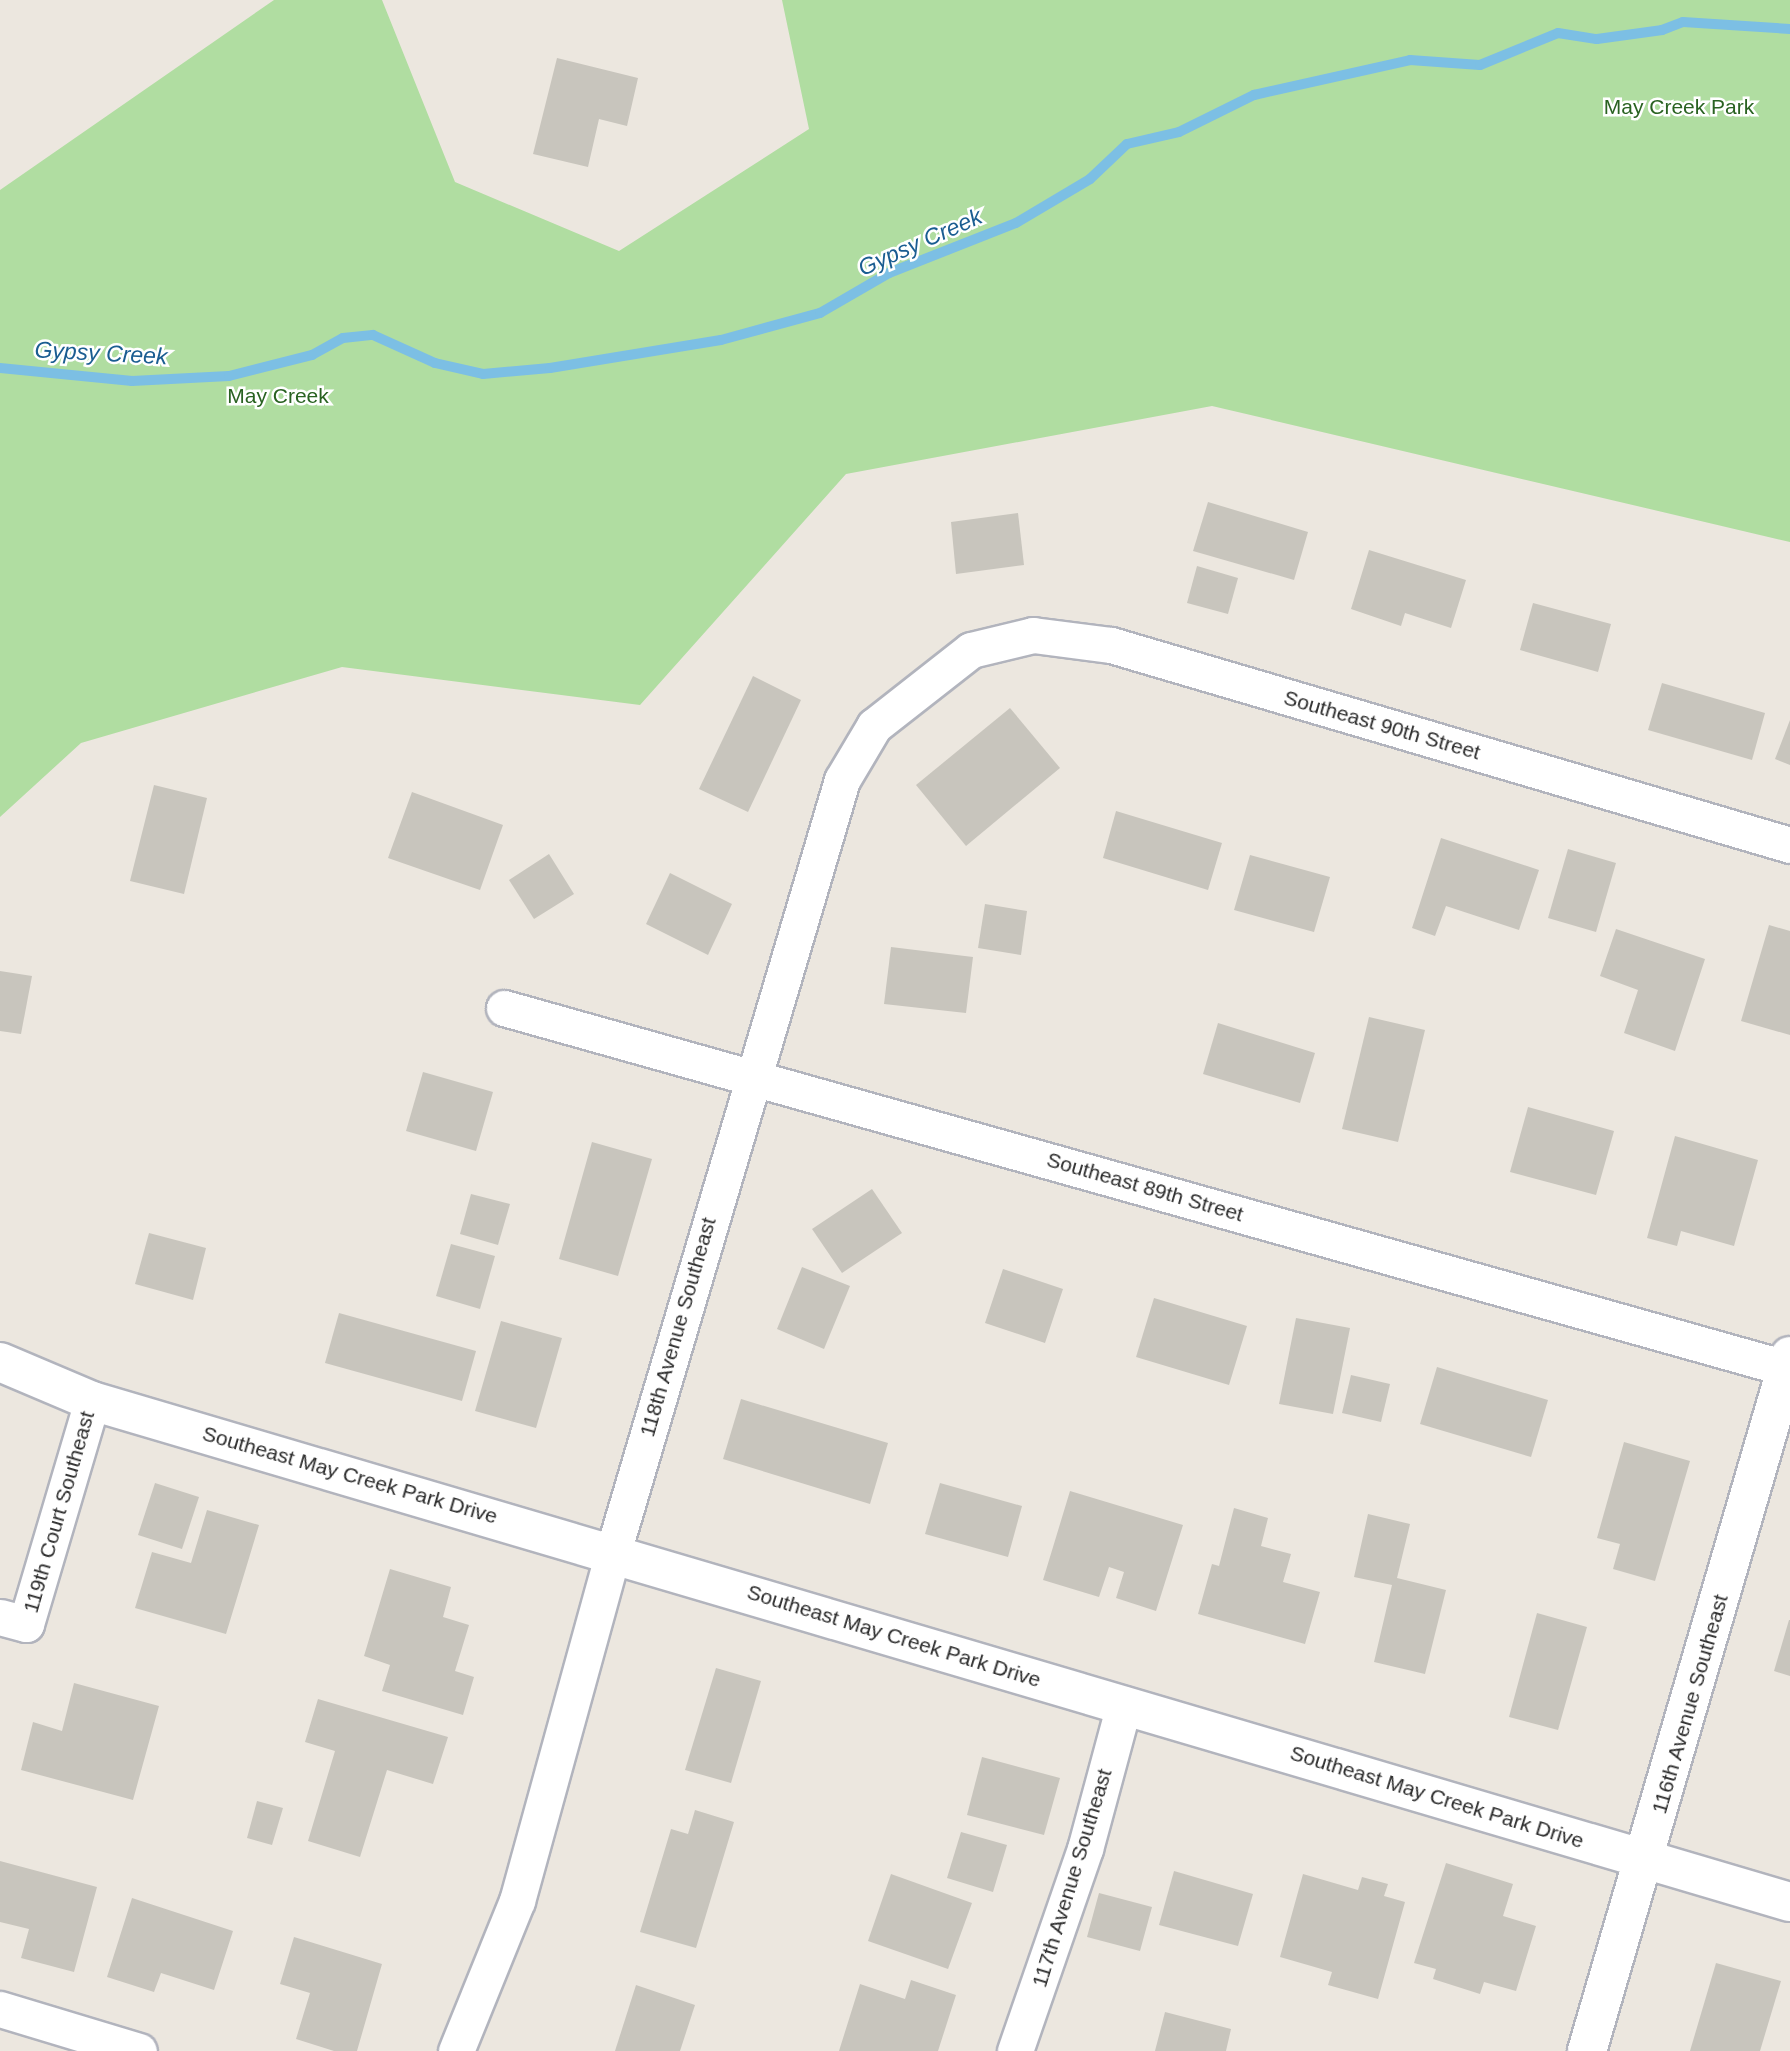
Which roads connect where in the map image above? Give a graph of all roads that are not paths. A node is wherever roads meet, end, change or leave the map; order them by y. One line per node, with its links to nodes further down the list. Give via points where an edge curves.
1 (971, 650): 2 (street, Southeast 90th Street, via 1033,635 1111,645); 4 (street, 118th Avenue Southeast, via 874,726 842,780)
2 (1790, 845)
3 (504, 1008): 4 (street, Southeast 89th Street)
4 (751, 1076): 6 (street, Southeast 89th Street); 8 (street, 118th Avenue Southeast)
5 (0, 1362): 7 (street, Southeast May Creek Park Drive)
6 (1788, 1362): 11 (street, 116th Avenue Southeast)
7 (92, 1401): 8 (street, Southeast May Creek Park Drive); 9 (street, 119th Court Southeast)
8 (613, 1552): 10 (street, Southeast May Creek Park Drive); 15 (street, 118th Avenue Southeast, via 517,1901)
9 (13, 1620)
10 (1124, 1704): 11 (street, Southeast May Creek Park Drive); 16 (street, 117th Avenue Southeast, via 1085,1849)
11 (1645, 1859): 12 (street, Southeast May Creek Park Drive); 17 (street, 116th Avenue Southeast)
12 (1790, 1902)
13 (0, 2009): 14 (street)
14 (139, 2051)
15 (456, 2051)
16 (1015, 2051)
17 (1587, 2051)

